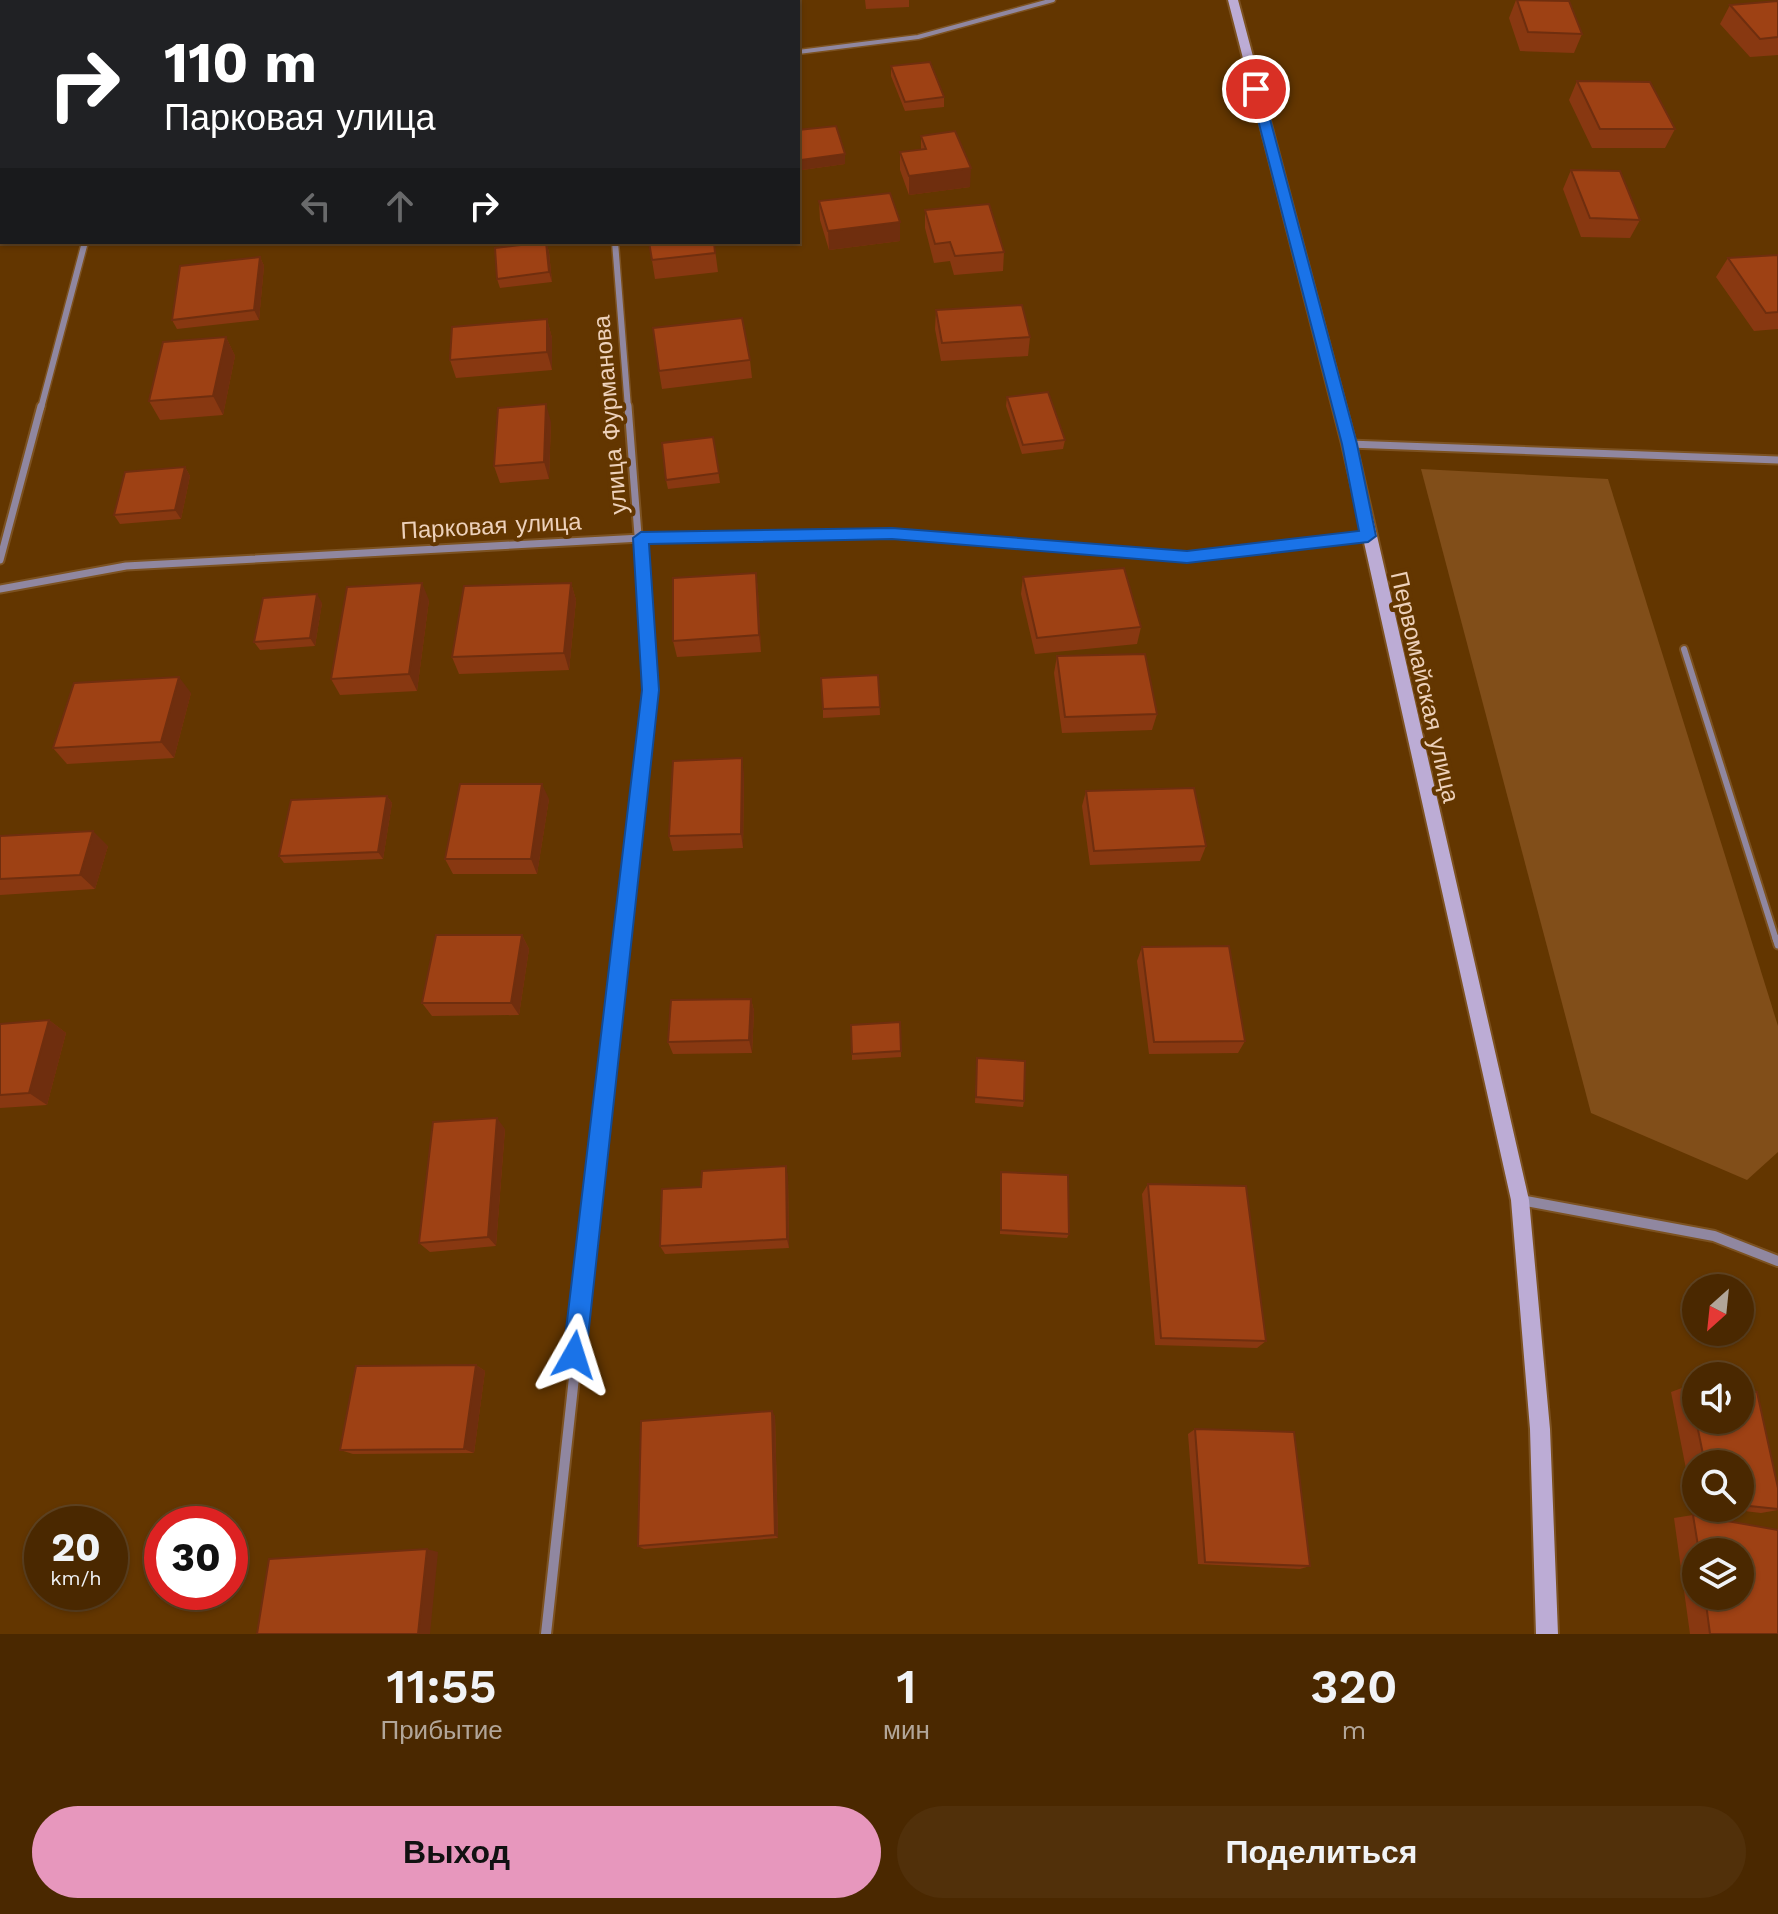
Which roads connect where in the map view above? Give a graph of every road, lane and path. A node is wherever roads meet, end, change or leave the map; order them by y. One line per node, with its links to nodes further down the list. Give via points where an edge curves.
1 (1053, 0): 3 (lane, via 918,37)
2 (1233, 0): 6 (main road, Первомайская улица)
3 (800, 52)
4 (84, 244): 10 (street)
5 (615, 244): 9 (street, улица Фурманова)
6 (1349, 444): 7 (street); 8 (main road, Первомайская улица)
7 (1778, 460)
8 (1368, 536): 9 (street, Парковая улица, via 1187,557 892,534); 14 (main road, Первомайская улица)
9 (641, 538): 11 (street, Парковая улица, via 126,566); 16 (street, улица Фурманова, via 650,690)
10 (0, 560)
11 (0, 589)
12 (1684, 649): 13 (lane)
13 (1778, 945)
14 (1520, 1200): 15 (street, via 1714,1236); 17 (main road, Первомайская улица, via 1540,1429)
15 (1778, 1261)
16 (546, 1634)
17 (1547, 1634)

